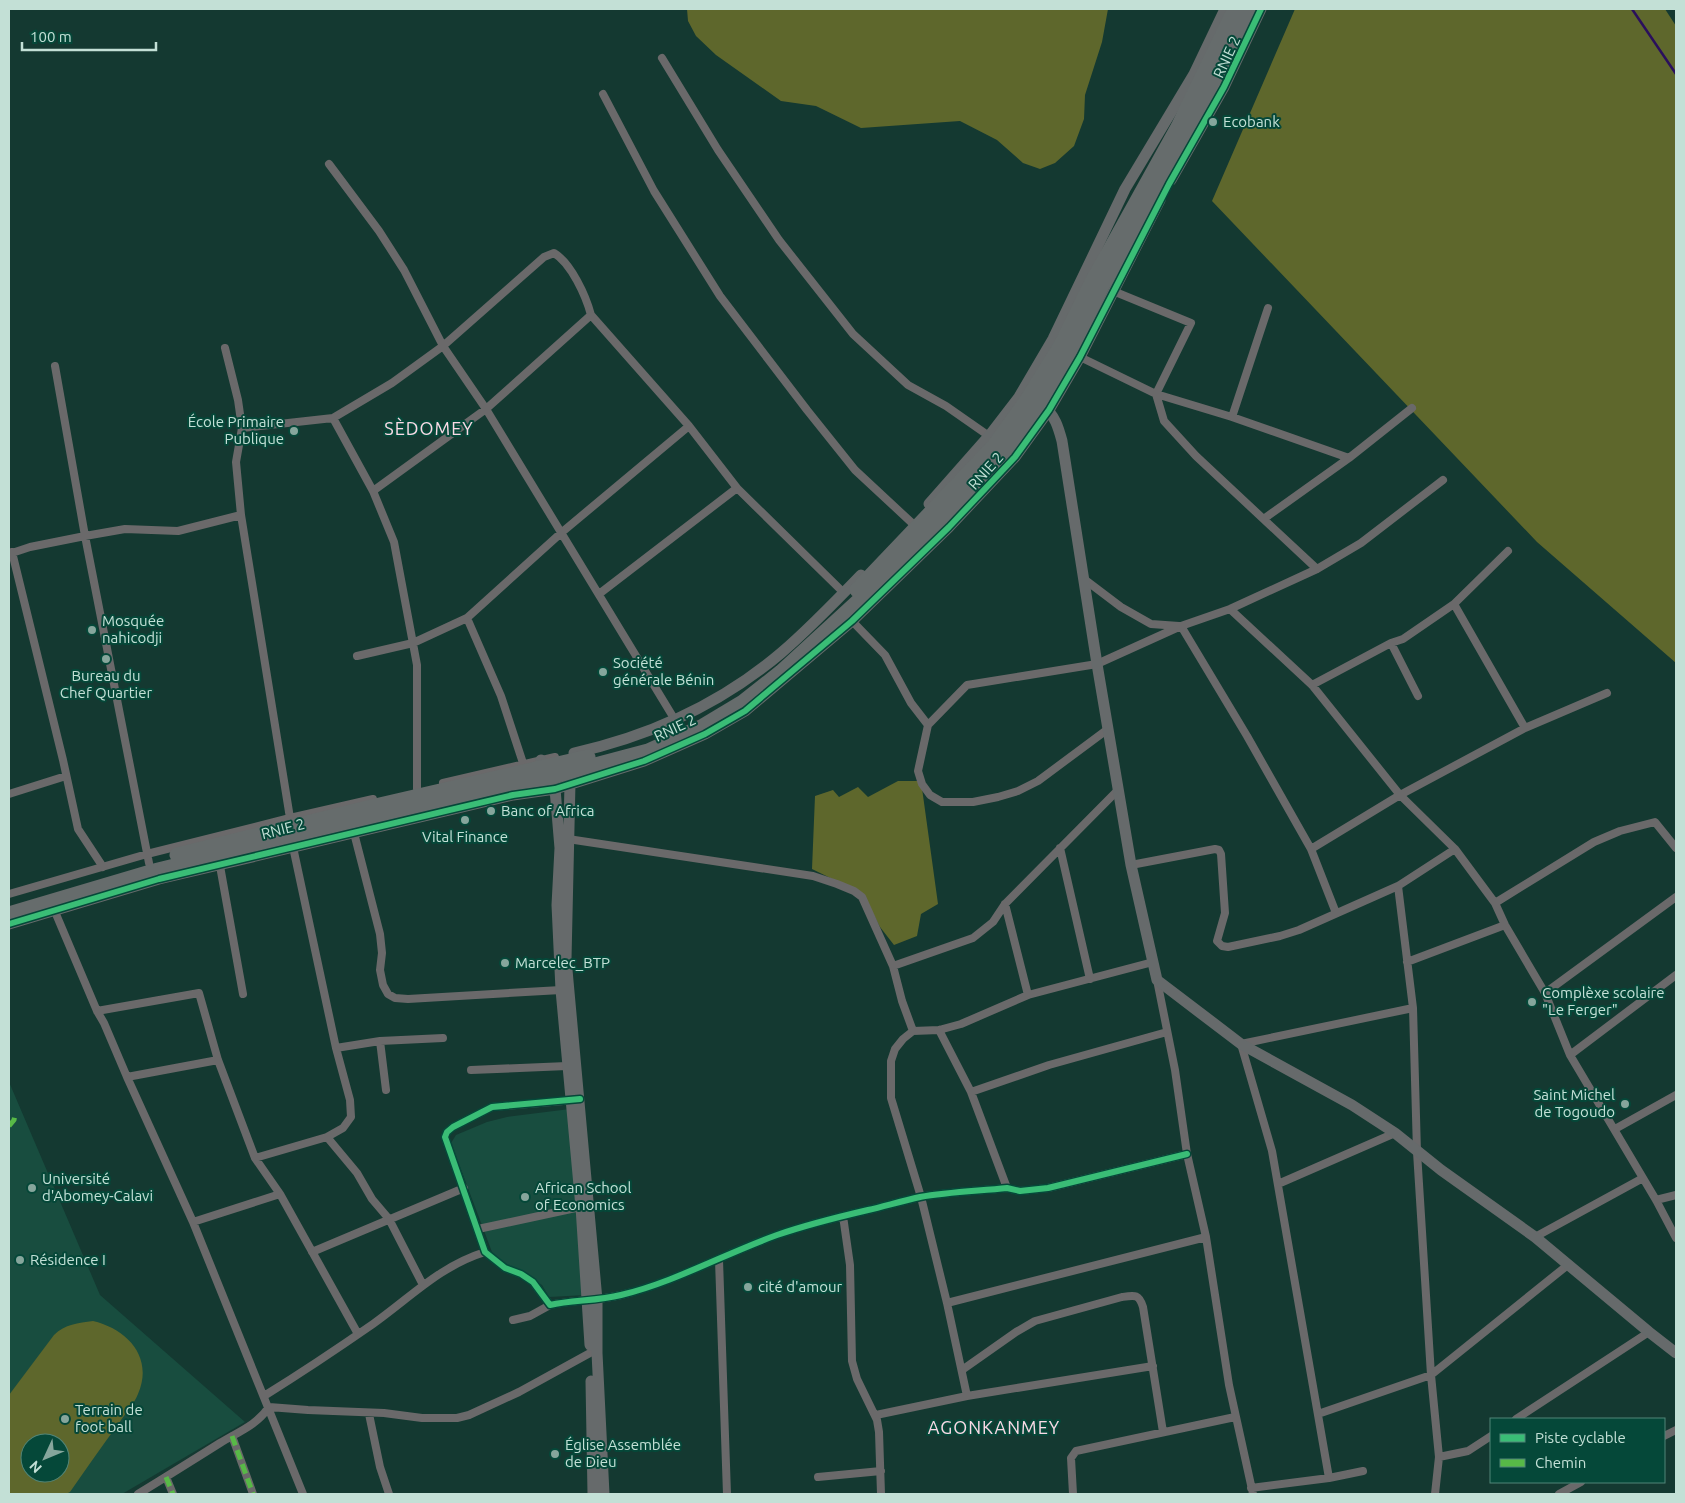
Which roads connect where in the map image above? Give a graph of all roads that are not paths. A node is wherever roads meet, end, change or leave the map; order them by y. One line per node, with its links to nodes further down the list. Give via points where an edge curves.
1 (1226, 9): 23 (street, via 1194,74 1125,189 1052,339 1019,397)
2 (1235, 9): 16 (highway, RNIE 2 / RNIE 2, via 1178,127 1092,282 1060,347)
3 (1249, 9): 16 (highway, RNIE 2 / RNIE 2, via 1157,192)
4 (1261, 9): 8 (street, via 1224,87 1168,184)
5 (662, 58): 23 (street, via 718,150 779,240 853,334 908,385)
6 (603, 94): 30 (street, via 654,191 720,296 855,470)
7 (330, 164): 11 (street, via 404,270)
8 (1113, 291): 13 (street); 15 (street, via 1191,324)
9 (1268, 308): 20 (street)
10 (591, 315): 11 (street, via 587,299 562,258 554,252 544,257); 18 (street); 21 (street)
11 (443, 346): 18 (street); 19 (street, via 392,383)
12 (226, 348): 22 (street)
13 (1080, 357): 15 (street); 16 (street)
14 (54, 366): 32 (street)
15 (1156, 394): 20 (street); 29 (street, via 1164,421 1196,456)
16 (1038, 405): 36 (street, via 1057,426 1062,441); 42 (street, via 1008,464 949,528); 56 (highway, RNIE 2 / RNIE 2, via 1005,450 905,558 781,672 743,702 703,726 648,751)
17 (1412, 408): 24 (street)
18 (486, 409): 27 (street); 31 (street)
19 (333, 418): 22 (street); 27 (street)
20 (1232, 418): 24 (street)
21 (689, 426): 26 (street); 31 (street)
22 (242, 428): 28 (street, via 236,462)
23 (989, 436): 30 (street)
24 (1349, 458): 29 (street)
25 (1443, 480): 35 (street, via 1361,543)
26 (737, 488): 37 (street); 38 (street)
27 (372, 490): 44 (street, via 394,542)
28 (241, 516): 32 (street, via 178,531 125,529); 62 (street)
29 (1264, 518): 35 (street)
30 (912, 523): 37 (street)
31 (561, 533): 38 (street); 41 (street)
32 (85, 536): 34 (street); 70 (street)
33 (1508, 551): 39 (street)
34 (11, 553): 57 (street)
35 (1317, 569): 40 (street)
36 (1084, 580): 43 (street, via 1151,624); 47 (street)
37 (844, 593): 51 (street, via 781,653 736,686)
38 (600, 594): 51 (street)
39 (1454, 604): 45 (street); 53 (street)
40 (1230, 609): 43 (street); 48 (street)
41 (467, 618): 44 (street); 55 (street, via 501,696)
42 (852, 621): 52 (street, via 885,655); 56 (street, via 745,711 706,734 644,761)
43 (1181, 626): 47 (street); 68 (street)
44 (413, 643): 46 (street); 58 (street, via 417,665)
45 (1392, 643): 48 (street); 50 (street)
46 (357, 656)
47 (1096, 664): 52 (street, via 967,685); 54 (street)
48 (1312, 685): 61 (street)
49 (1608, 693): 53 (street)
50 (1418, 696)
51 (675, 720): 56 (street)
52 (928, 725): 54 (street, via 918,771 930,795 942,802 973,802 1018,792)
53 (1525, 728): 61 (street)
54 (1108, 729): 59 (street)
55 (523, 763): 56 (street); 58 (street)
56 (556, 771): 63 (street, via 513,795); 64 (street, via 570,809); 70 (highway, RNIE 2 / RNIE 2, via 485,780); 80 (highway, RNIE 2 / RNIE 2, via 154,871); 91 (street)
57 (66, 776): 60 (street); 73 (street, via 78,829)
58 (418, 789): 62 (street)
59 (1118, 790): 66 (street); 71 (street)
60 (9, 794)
61 (1400, 795): 68 (street); 69 (street)
62 (290, 818): 70 (street)
63 (354, 833): 65 (street); 91 (street, via 380,934 380,970 388,994 408,999)
64 (568, 839): 87 (street, via 813,876 837,884 862,898); 112 (street, via 566,959)
65 (294, 847): 72 (street); 103 (street)
66 (1060, 848): 79 (street); 89 (street)
67 (1676, 848): 78 (street, via 1655,822 1620,830 1594,842)
68 (1311, 849): 81 (street)
69 (1455, 849): 74 (street); 78 (street)
70 (148, 858): 73 (street); 77 (highway, RNIE 2 / RNIE 2)
71 (1131, 865): 81 (street, via 1219,850 1225,913 1217,941 1222,946 1280,936); 85 (street)
72 (220, 866): 80 (street); 93 (street)
73 (103, 867): 75 (street)
74 (1398, 886): 81 (street); 86 (street)
75 (9, 894)
76 (1676, 897): 92 (street)
77 (9, 903)
78 (1495, 903): 84 (street)
79 (1005, 904): 87 (street, via 993,922 973,938); 94 (street)
80 (52, 905): 82 (highway, RNIE 2 / RNIE 2); 83 (street); 96 (street)
81 (1336, 913)
82 (9, 914)
83 (9, 924)
84 (1505, 925): 86 (street); 92 (street)
85 (1153, 962): 89 (street); 90 (street)
86 (1407, 962): 95 (street)
87 (893, 966): 98 (street)
88 (1676, 975): 104 (street)
89 (1090, 979): 94 (street)
90 (1157, 980): 99 (street); 102 (street)
91 (561, 990): 106 (street)
92 (1545, 993): 104 (street)
93 (243, 994)
94 (1028, 995): 97 (street)
95 (1412, 1008): 102 (street); 116 (street)
96 (97, 1011): 105 (street, via 199,993); 108 (street)
97 (939, 1030): 98 (street); 110 (street)
98 (913, 1031): 125 (street, via 895,1049 891,1061 891,1098)
99 (1167, 1032): 110 (street, via 1049,1065); 117 (street)
100 (443, 1038): 101 (street)
101 (380, 1041): 103 (street); 109 (street)
102 (1241, 1044): 114 (street, via 1352,1105); 120 (street, via 1272,1151)
103 (336, 1048): 115 (street, via 350,1100 351,1117 343,1128)
104 (1570, 1055): 113 (street)
105 (218, 1060): 108 (street); 118 (street)
106 (567, 1066): 107 (street); 112 (street)
107 (472, 1070)
108 (127, 1078): 130 (street)
109 (386, 1090)
110 (971, 1092): 122 (street)
111 (1676, 1095): 113 (street)
112 (575, 1100): 121 (street, via 492,1107 447,1132 446,1141); 127 (street)
113 (1615, 1129): 119 (street)
114 (1395, 1133): 116 (street); 120 (street)
115 (327, 1137): 118 (street); 129 (street)
116 (1417, 1152): 132 (street); 150 (street)
117 (1187, 1154): 122 (street, via 1048,1188); 133 (street)
118 (254, 1158): 123 (street)
119 (1642, 1178): 126 (street); 132 (street)
120 (1278, 1184): 155 (street)
121 (464, 1188): 129 (street); 131 (street)
122 (1006, 1188): 125 (street)
123 (280, 1194): 130 (street); 135 (street)
124 (1676, 1195): 126 (street)
125 (920, 1197): 128 (street); 141 (street)
126 (1656, 1200): 134 (street)
127 (585, 1206): 131 (street); 140 (street)
128 (843, 1216): 137 (street, via 746,1246); 156 (street, via 850,1265 852,1361 860,1386)
129 (389, 1219): 135 (street); 139 (street)
130 (194, 1222): 151 (street)
131 (478, 1230): 136 (street)
132 (1535, 1236): 138 (street)
133 (1206, 1237): 141 (street); 157 (street)
134 (1676, 1238)
135 (312, 1252): 145 (street)
136 (485, 1252): 139 (street, via 444,1270); 142 (street, via 505,1268 533,1282)
137 (719, 1260): 140 (street, via 655,1285); 178 (street)
138 (1569, 1264): 144 (street); 150 (street)
139 (423, 1285): 145 (street)
140 (592, 1300): 142 (street); 146 (street); 159 (street, via 597,1352)
141 (947, 1302): 149 (street)
142 (550, 1305): 143 (street, via 530,1316)
143 (513, 1320)
144 (1649, 1332): 147 (street); 158 (street)
145 (358, 1334): 151 (street)
146 (590, 1353): 154 (street, via 519,1392 463,1417); 159 (street)
147 (1676, 1353)
148 (1153, 1366): 149 (street, via 1140,1299 1130,1296 1035,1321); 152 (street); 160 (street)
149 (962, 1370): 152 (street)
150 (1431, 1375): 155 (street); 163 (street)
151 (264, 1396): 153 (street)
152 (967, 1396): 156 (street)
153 (269, 1407): 154 (street); 161 (street, via 254,1424); 174 (street)
154 (369, 1414): 175 (street)
155 (1318, 1414): 168 (street)
156 (876, 1415): 165 (street)
157 (1235, 1417): 160 (street); 170 (street)
158 (1518, 1418)
159 (596, 1429): 176 (street); 177 (street)
160 (1162, 1432): 180 (street, via 1076,1451 1071,1458)
161 (232, 1436): 166 (street); 173 (street)
162 (1490, 1437): 163 (street, via 1468,1451)
163 (1439, 1457): 181 (street)
164 (1363, 1470): 168 (street)
165 (881, 1472): 167 (street); 179 (street)
166 (166, 1477): 171 (street); 172 (street)
167 (818, 1477)
168 (1329, 1478): 170 (street)
169 (1579, 1483): 182 (street)
170 (1252, 1491)
171 (138, 1494)
172 (173, 1494)
173 (253, 1494)
174 (303, 1494)
175 (389, 1494)
176 (593, 1494)
177 (604, 1494)
178 (726, 1494)
179 (881, 1494)
180 (1073, 1494)
181 (1435, 1494)
182 (1559, 1494)

